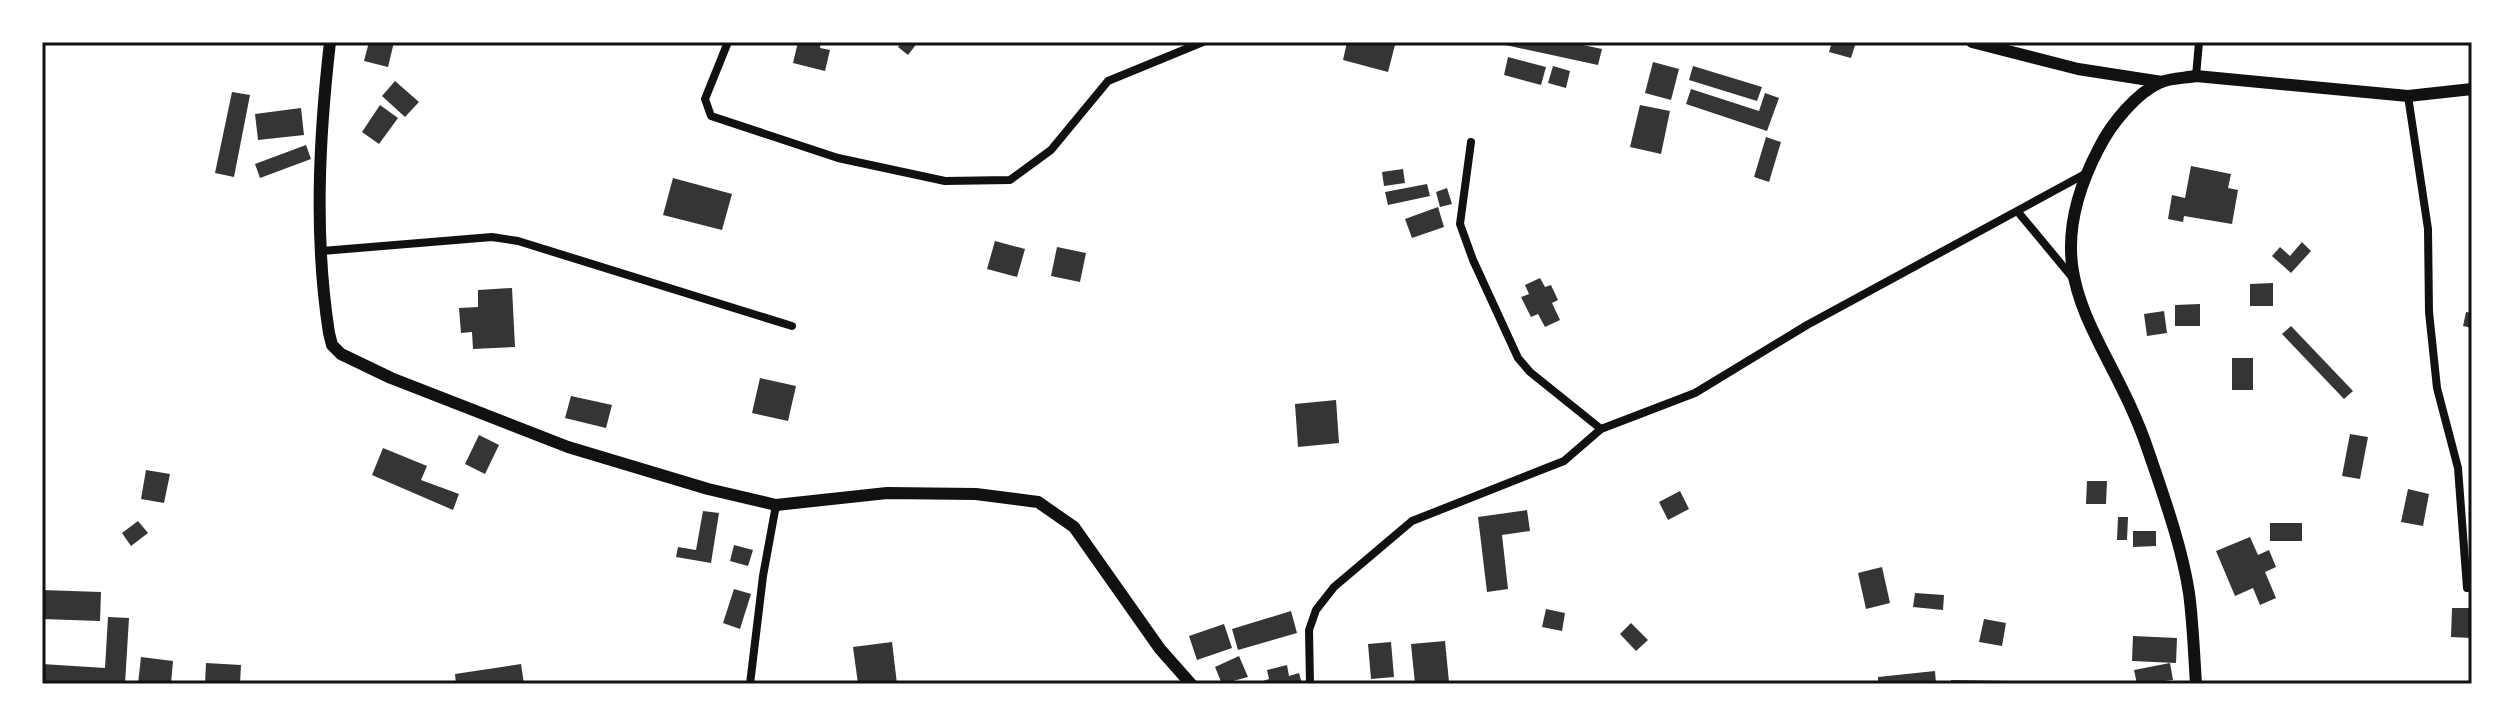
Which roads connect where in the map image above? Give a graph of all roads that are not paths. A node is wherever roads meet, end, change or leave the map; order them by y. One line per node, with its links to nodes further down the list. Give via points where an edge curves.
1 (330, 42): 13 (street, via 319,131)
2 (728, 42): 3 (street, via 708,84 705,99 711,116 838,158 945,181 989,183 1010,180 1034,166 1108,81)
3 (1203, 42)
4 (1972, 42): 7 (street, via 2078,69)
5 (2199, 42): 6 (street)
6 (2196, 76): 7 (street); 9 (street)
7 (2162, 82): 11 (street, via 2140,96 2106,134)
8 (2472, 89): 9 (street)
9 (2408, 96): 18 (street, via 2428,229 2437,388 2458,468)
10 (1471, 142): 16 (street, via 1460,224 1473,260 1518,358)
11 (2085, 174): 12 (street); 14 (street, via 2068,249)
12 (2018, 212): 14 (street); 16 (street, via 1807,325 1695,393)
13 (322, 251): 15 (street, via 446,239 518,241); 17 (street, via 332,345 352,361 568,447)
14 (2073, 278): 22 (street, via 2092,332 2149,452 2189,591)
15 (792, 326)
16 (1601, 429): 21 (street, via 1564,461 1412,521 1334,587 1316,610 1309,630)
17 (776, 505): 19 (street); 20 (street, via 887,493 976,494 1038,502 1074,527)
18 (2467, 588)
19 (750, 684)
20 (1191, 684)
21 (1310, 684)
22 (2196, 684)

